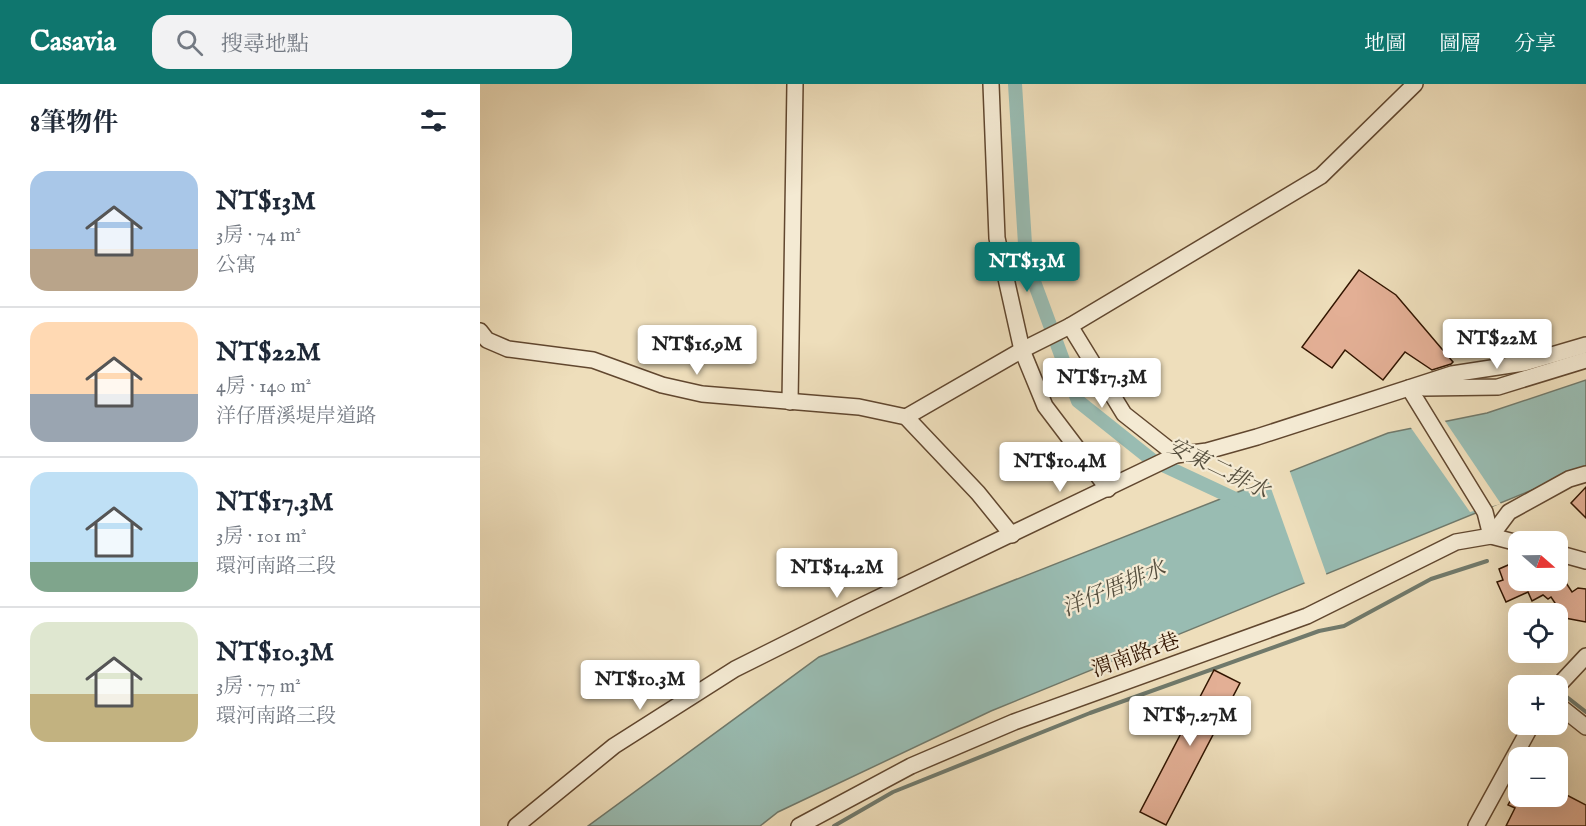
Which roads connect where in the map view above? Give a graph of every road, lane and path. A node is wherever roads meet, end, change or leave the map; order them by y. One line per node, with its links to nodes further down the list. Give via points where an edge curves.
1 (795, 84): 10 (street)
2 (991, 84): 7 (street, via 998,238)
3 (1415, 84): 4 (street, via 1322,176)
4 (1066, 328): 7 (street); 12 (street, via 1124,414)
5 (480, 332): 10 (street, via 487,340 508,349 593,360 692,392)
6 (1586, 345): 9 (street, via 1524,363 1452,374)
7 (1027, 347): 11 (street); 14 (street, via 1045,406)
8 (1586, 360): 9 (street, via 1498,387)
9 (1409, 388): 12 (street, via 1257,437); 16 (street, via 1485,512)
10 (790, 402): 11 (street, via 859,407)
11 (906, 417): 15 (street)
12 (1176, 455): 14 (street)
13 (1586, 474): 16 (street, via 1569,479 1509,512)
14 (1108, 489): 15 (street)
15 (1012, 535): 25 (street, via 735,669 614,746)
16 (1491, 536): 17 (street); 26 (street, 渭南路1巷, via 1456,542 1307,616 1014,722 900,771)
17 (1508, 540)
18 (1568, 556): 19 (street)
19 (1586, 561)
20 (1586, 656): 21 (street)
21 (1568, 675)
22 (1568, 713): 23 (street)
23 (1586, 727)
24 (1526, 735): 27 (street)
25 (516, 826)
26 (799, 826)
27 (1476, 826)

